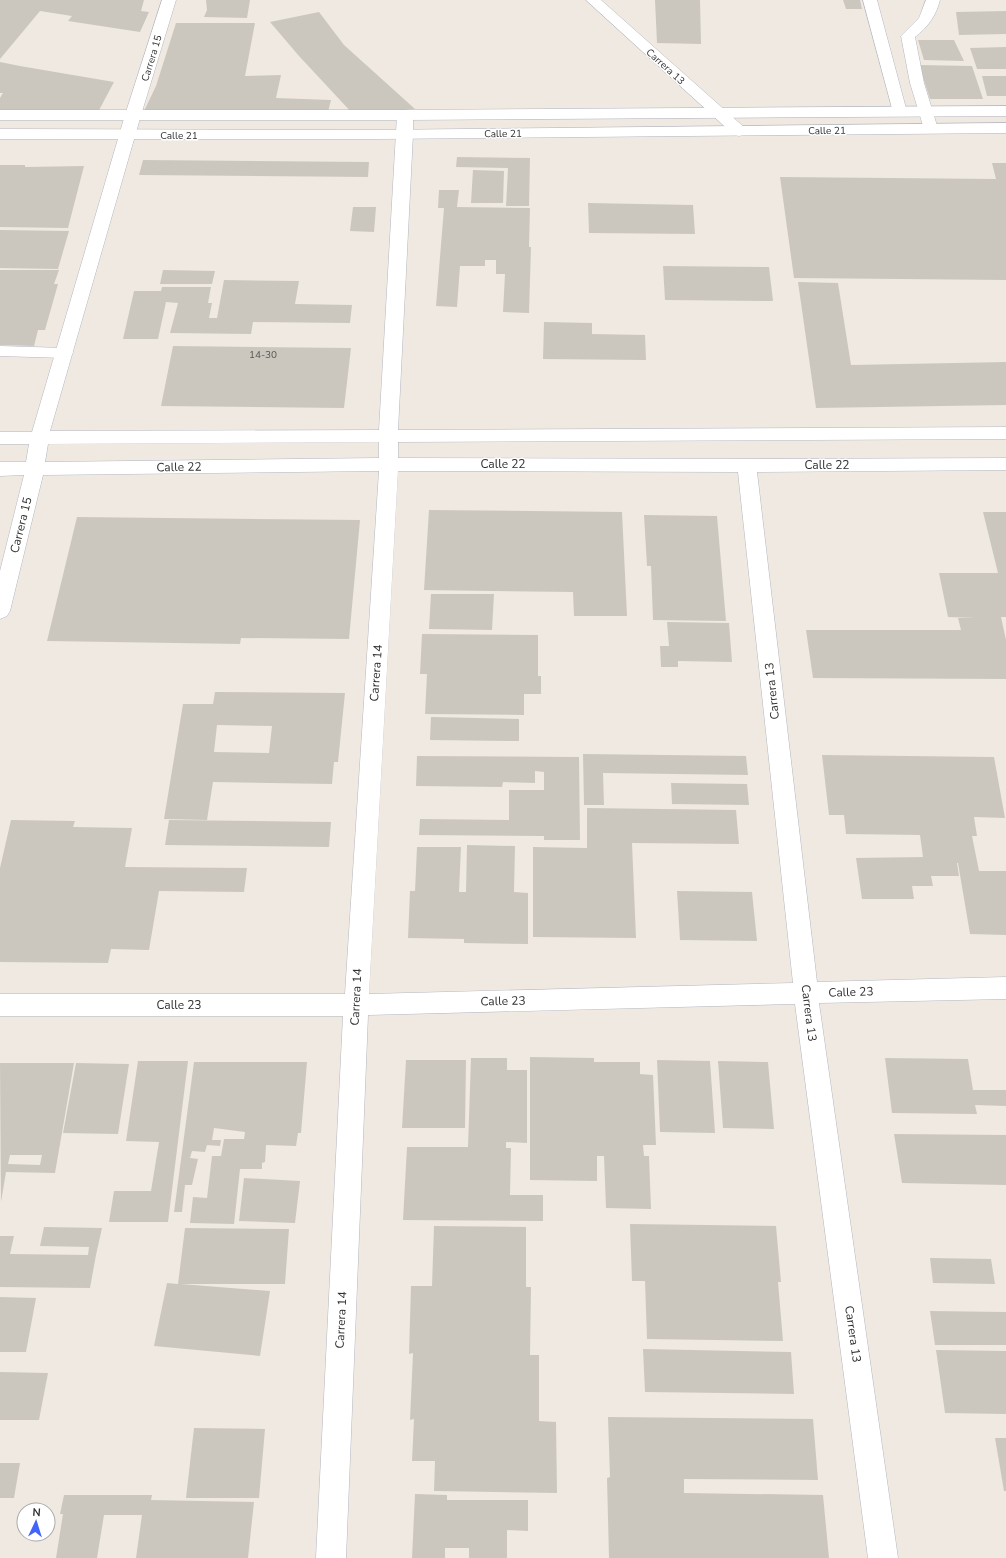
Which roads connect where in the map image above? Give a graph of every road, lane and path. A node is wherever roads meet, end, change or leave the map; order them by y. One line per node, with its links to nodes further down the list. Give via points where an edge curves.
1 (169, 0): 10 (street, Carrera 15)
2 (593, 0): 8 (street, Carrera 13)
3 (870, 0): 6 (lane)
4 (933, 0): 7 (lane, via 931,13 908,36 917,83)
5 (1006, 111): 7 (street, Calle 21)
6 (900, 112): 7 (street, Calle 21); 8 (street, Calle 21)
7 (926, 112): 13 (lane)
8 (718, 114): 11 (street, Calle 21); 14 (street, Carrera 13)
9 (0, 115): 10 (street, Calle 21)
10 (133, 115): 11 (street, Calle 21); 17 (street, Carrera 15)
11 (405, 115): 16 (street, Carrera 14)
12 (1006, 128): 13 (street, Calle 21)
13 (931, 129): 14 (street, Calle 21)
14 (739, 131): 16 (street, Calle 21)
15 (0, 134): 17 (street, Calle 21)
16 (405, 134): 17 (street, Calle 21); 21 (street, Carrera 14)
17 (127, 135): 19 (street, Carrera 15)
18 (0, 351): 19 (lane)
19 (64, 353): 23 (street, Carrera 15)
20 (1006, 433): 21 (street)
21 (388, 436): 23 (street); 24 (street, Carrera 14)
22 (0, 438): 23 (street)
23 (39, 438): 28 (street, Carrera 15)
24 (389, 464): 26 (street, Calle 22); 28 (street, Calle 22); 33 (street, Carrera 14)
25 (1006, 464): 26 (street, Calle 22)
26 (747, 466): 31 (street, Carrera 13)
27 (0, 469): 28 (street, Calle 22)
28 (35, 469): 29 (street, Carrera 15)
29 (0, 611)
30 (1006, 988): 31 (street, Calle 23)
31 (806, 994): 33 (street, Calle 23); 35 (street, Carrera 13)
32 (0, 1005): 33 (street, Calle 23)
33 (356, 1005): 34 (street, Carrera 14)
34 (331, 1558)
35 (883, 1558)

